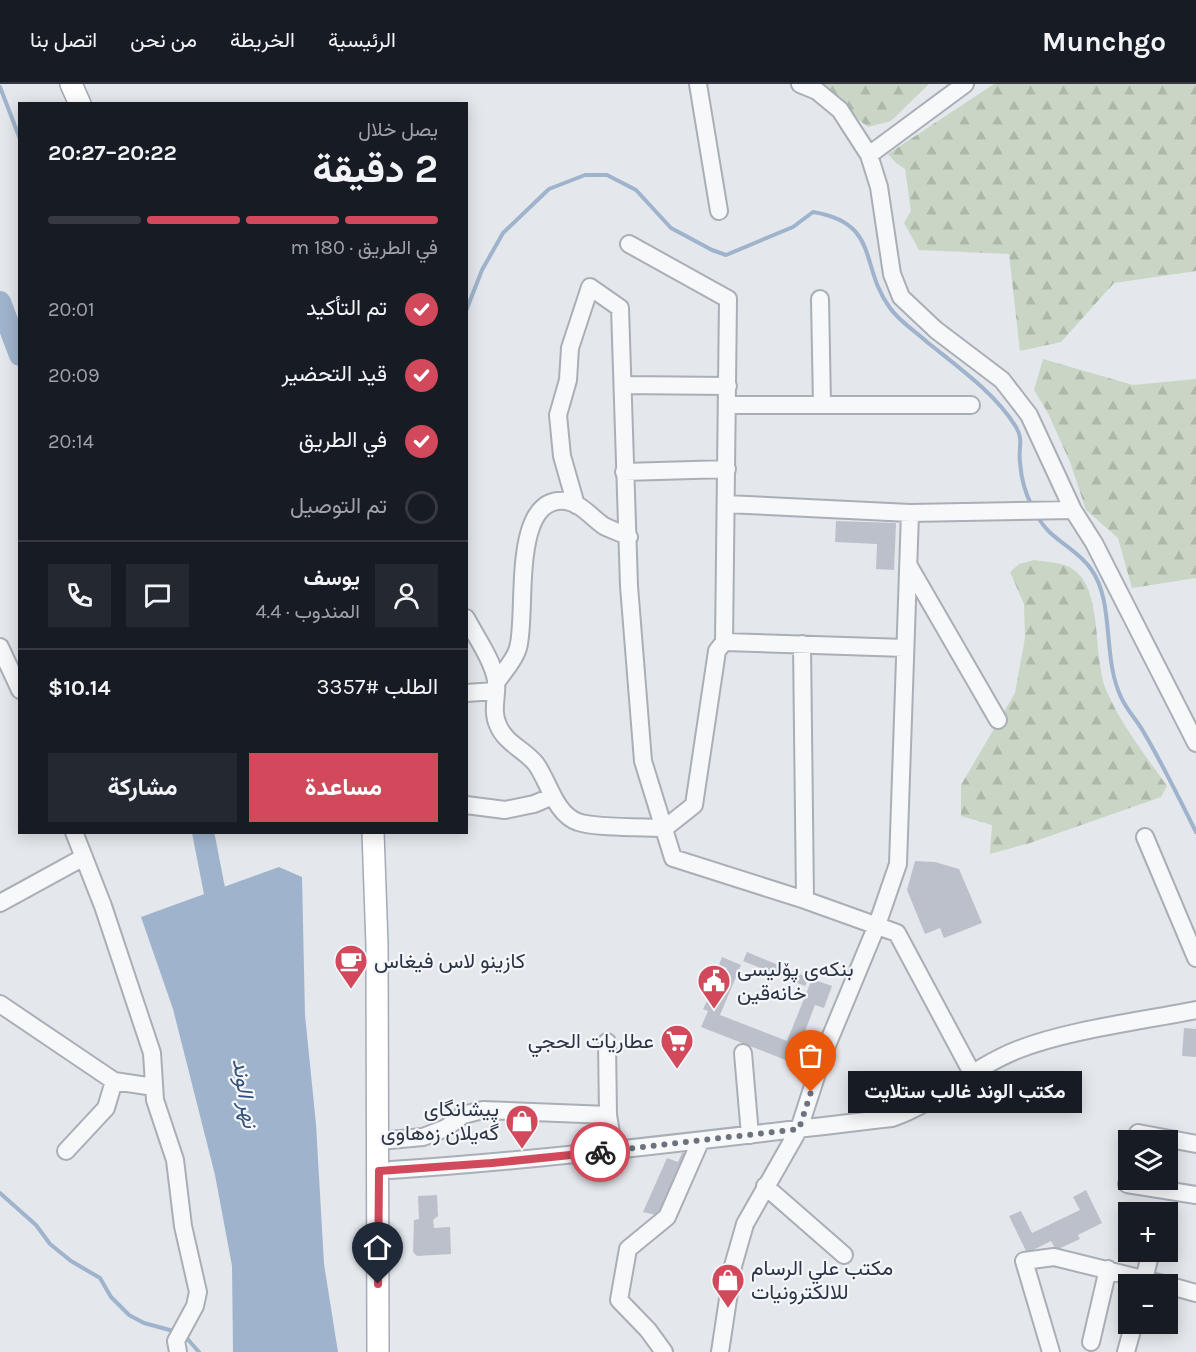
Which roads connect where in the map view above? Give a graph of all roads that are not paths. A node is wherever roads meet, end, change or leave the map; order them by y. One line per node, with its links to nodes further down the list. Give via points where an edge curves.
1 (71, 84): 5 (main road)
2 (698, 84): 7 (street)
3 (800, 84): 6 (street, via 840,111)
4 (965, 84): 6 (street)
5 (79, 102)
6 (869, 155): 19 (street, via 879,187 892,274 901,297 936,330 1002,380 1018,398)
7 (719, 211)
8 (629, 244): 11 (street, via 728,299)
9 (820, 299): 13 (street)
10 (623, 385): 11 (street); 16 (street); 18 (street, via 620,308 590,287 570,348 568,380 558,415 562,456)
11 (728, 386): 12 (street)
12 (727, 405): 13 (street); 15 (street)
13 (822, 405): 14 (street)
14 (971, 405)
15 (726, 469): 16 (street); 17 (street)
16 (624, 472): 21 (street)
17 (726, 504): 20 (street); 24 (street)
18 (576, 505): 21 (street, via 606,527); 29 (street, via 564,501 550,503 538,512 529,528 518,649)
19 (1073, 510): 20 (street); 32 (street, via 1094,543)
20 (910, 513): 22 (street)
21 (629, 537): 35 (street, via 629,586 643,761)
22 (909, 566): 27 (street); 31 (street)
23 (468, 622): 29 (street, via 493,669)
24 (724, 642): 25 (street); 35 (street, via 717,651 694,805)
25 (802, 644): 27 (street); 41 (street)
26 (0, 647): 28 (street)
27 (905, 648): 43 (street, via 898,864)
28 (18, 686)
29 (496, 687): 30 (street); 33 (street, via 498,726 537,766)
30 (468, 693)
31 (998, 720)
32 (1196, 743)
33 (553, 796): 34 (street, via 505,810); 35 (street, via 577,822)
34 (468, 805)
35 (665, 828): 41 (street, via 673,858)
36 (75, 834): 40 (street)
37 (373, 834): 55 (main road)
38 (385, 834): 55 (main road)
39 (1145, 837): 44 (street)
40 (84, 857): 42 (street); 51 (street, via 152,1053)
41 (805, 900): 43 (street)
42 (0, 903)
43 (877, 926): 49 (street, via 897,933); 53 (street, via 832,1031)
44 (1196, 958)
45 (0, 1004): 50 (street)
46 (1196, 1010): 49 (street, via 1062,1037 1017,1050)
47 (608, 1042): 52 (street)
48 (743, 1053): 54 (street)
49 (972, 1072): 53 (street, via 914,1111 892,1118)
50 (114, 1081): 51 (street); 59 (street, via 106,1108)
51 (154, 1087): 72 (street, via 175,1160 183,1226 198,1292)
52 (608, 1114): 55 (street, via 483,1110 463,1115 433,1134); 60 (street)
53 (799, 1129): 54 (street); 62 (street)
54 (750, 1135): 57 (street)
55 (385, 1141): 61 (main road)
56 (1178, 1141): 58 (street)
57 (700, 1142): 60 (street); 75 (street, via 667,1217 628,1249 619,1300)
58 (1196, 1144)
59 (66, 1151)
60 (614, 1151): 61 (street)
61 (385, 1170): 73 (main road); 74 (main road)
62 (765, 1186): 65 (street); 76 (street, via 738,1245)
63 (1165, 1190): 64 (street)
64 (1196, 1195)
65 (844, 1255)
66 (1108, 1269): 67 (street); 71 (street); 77 (street, via 1054,1257 1024,1260)
67 (1122, 1274)
68 (1178, 1288): 69 (street)
69 (1196, 1293)
70 (1131, 1334): 78 (street)
71 (1091, 1342)
72 (177, 1347)
73 (378, 1352)
74 (390, 1352)
75 (664, 1352)
76 (720, 1352)
77 (1051, 1352)
78 (1126, 1352)

